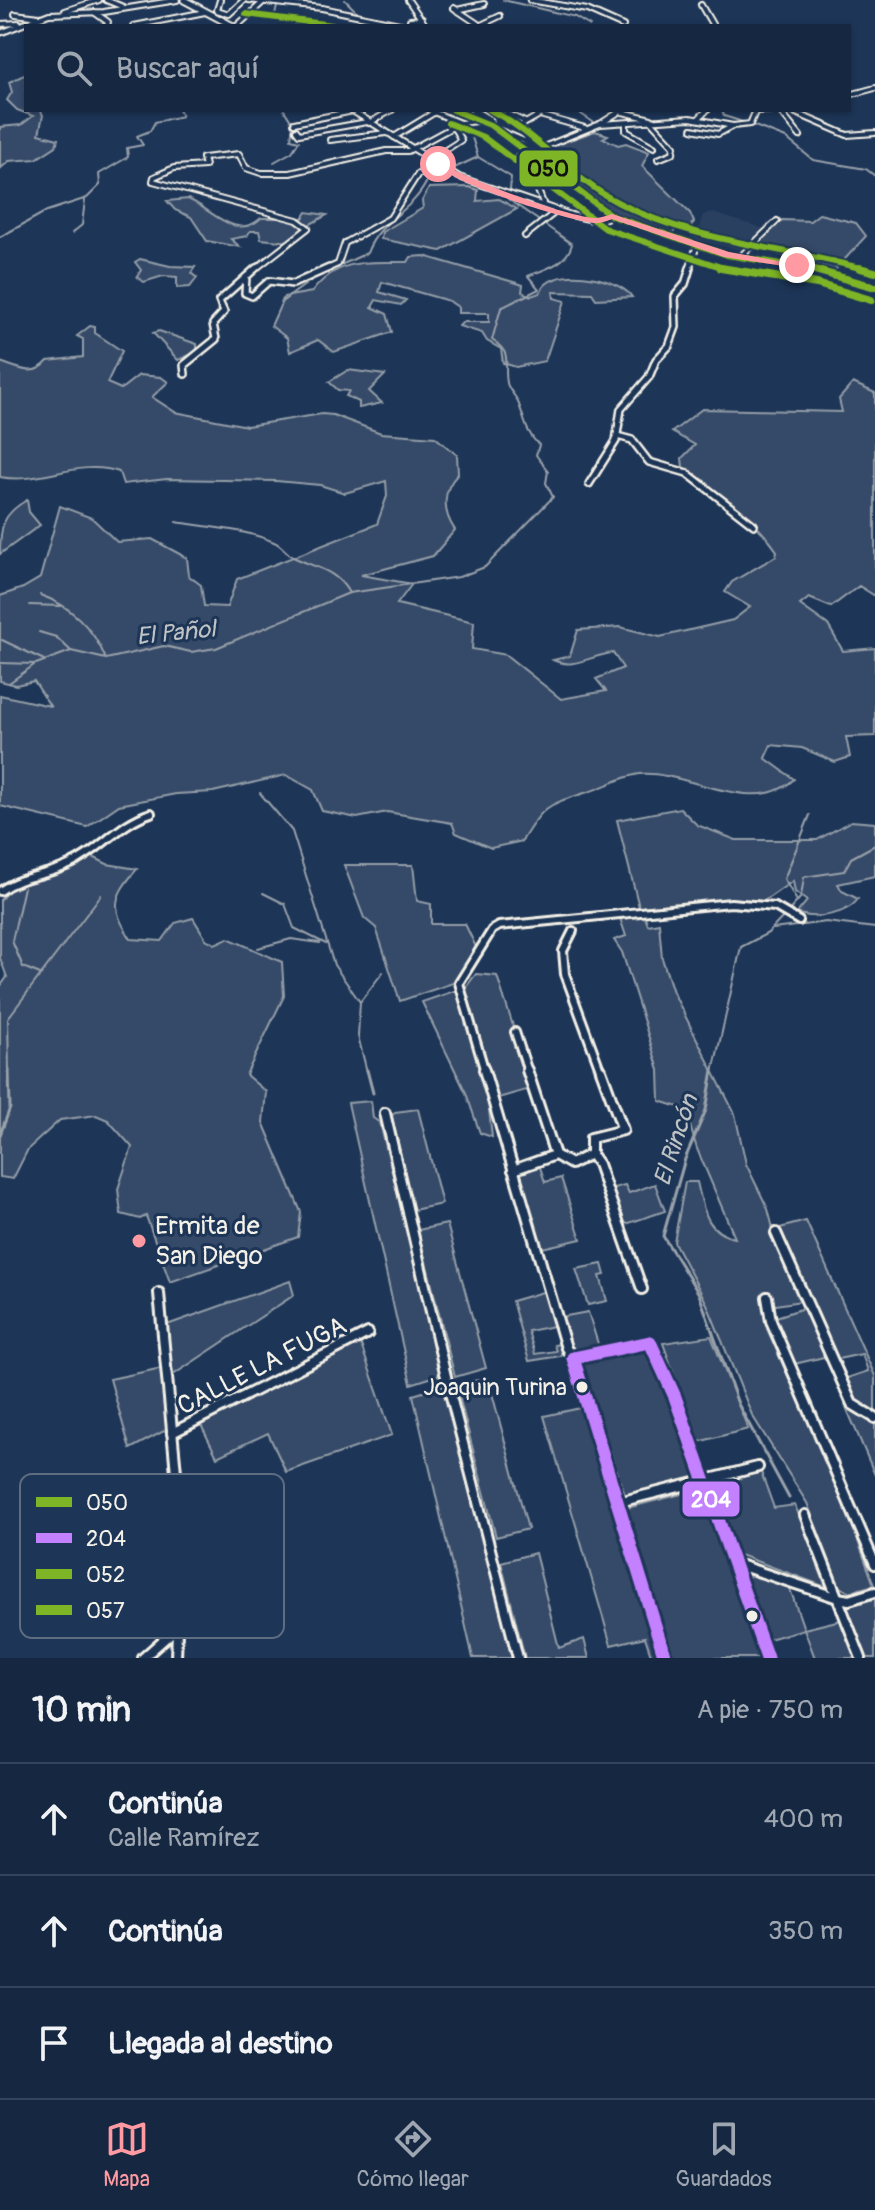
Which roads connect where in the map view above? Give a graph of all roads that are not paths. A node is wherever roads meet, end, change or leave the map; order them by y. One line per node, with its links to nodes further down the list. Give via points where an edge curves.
1 (99, 0): 16 (street)
2 (106, 0): 13 (street)
3 (166, 0): 9 (street)
4 (184, 0): 15 (main road)
5 (220, 0): 6 (street, via 217,10 229,14)
6 (246, 0): 10 (street)
7 (408, 0): 21 (street)
8 (530, 0): 36 (street, via 587,10)
9 (174, 1): 13 (street)
10 (258, 1): 24 (street, via 322,8); 31 (street)
11 (484, 4): 34 (street, via 456,9)
12 (701, 5): 37 (street)
13 (127, 9): 14 (street)
14 (94, 12): 16 (street); 27 (street)
15 (205, 12): 19 (street); 30 (main road)
16 (60, 13): 18 (street)
17 (15, 14): 18 (street)
18 (41, 16): 23 (street); 26 (street)
19 (188, 16): 28 (street); 29 (street)
20 (500, 16): 35 (street)
21 (422, 19): 22 (street); 33 (street)
22 (410, 20)
23 (22, 23): 25 (street); 38 (street)
24 (369, 23): 32 (street)
25 (0, 24)
26 (43, 24)
27 (108, 24)
28 (145, 24)
29 (187, 24)
30 (231, 24)
31 (237, 24)
32 (397, 24)
33 (425, 24)
34 (476, 24)
35 (483, 24)
36 (618, 24)
37 (712, 24)
38 (0, 33)
39 (875, 88): 40 (street)
40 (851, 94)
41 (343, 112): 64 (street)
42 (354, 112): 65 (street)
43 (388, 112): 65 (street)
44 (431, 112): 77 (street)
45 (435, 112): 61 (street)
46 (455, 112): 61 (main road)
47 (476, 112): 62 (main road)
48 (505, 112): 62 (street); 63 (street)
49 (546, 112): 57 (street)
50 (616, 112): 67 (street)
51 (625, 112): 60 (street)
52 (694, 112): 58 (street)
53 (705, 112): 58 (street)
54 (755, 112): 68 (street, via 749,124)
55 (781, 112): 76 (street)
56 (794, 112): 75 (street, via 847,135)
57 (543, 116): 63 (street); 69 (street)
58 (699, 118): 59 (street); 68 (street)
59 (680, 119): 60 (street); 73 (street)
60 (650, 120): 66 (street); 73 (street)
61 (463, 121): 62 (main road); 80 (street); 82 (street, via 455,130 461,140)
62 (490, 122): 72 (main road)
63 (525, 122): 81 (street, via 522,126)
64 (294, 123)
65 (368, 123): 71 (street, via 299,134); 74 (street)
66 (626, 123): 67 (street); 79 (street, via 626,131)
67 (600, 124): 69 (street)
68 (733, 126): 70 (street, via 718,134)
69 (590, 128): 81 (street)
70 (692, 129)
71 (296, 130)
72 (498, 130): 81 (street); 81 (main road)
73 (657, 132): 83 (street, via 674,146 673,153)
74 (386, 133): 77 (street); 78 (street)
75 (875, 133)
76 (800, 136)
77 (394, 137): 80 (street)
78 (330, 140)
79 (654, 147)
80 (415, 149): 82 (street); 94 (street, via 290,173 246,168 239,154 203,158 205,166 166,170 152,180 297,220 308,228)
81 (535, 150): 87 (street, via 518,157 529,168); 89 (main road, via 546,167)
82 (433, 158): 84 (street)
83 (658, 159)
84 (442, 164): 85 (street); 87 (street, via 457,175)
85 (433, 169)
86 (428, 174): 94 (street, via 418,174 390,218 345,243 338,264 293,284 269,281 252,296 245,293)
87 (543, 203): 88 (street)
88 (558, 210): 89 (street, via 597,221); 91 (street)
89 (612, 216): 92 (main road)
90 (777, 221): 93 (street)
91 (525, 236)
92 (697, 245): 93 (main road); 99 (street, via 685,284 675,296 676,327 669,346 621,409)
93 (740, 257): 96 (main road, via 820,270)
94 (246, 277): 98 (street, via 219,301 224,312 213,324 216,339 184,365)
95 (875, 278): 96 (street)
96 (866, 284): 97 (main road)
97 (875, 287)
98 (185, 374)
99 (617, 436): 100 (street); 101 (street, via 632,440 649,462 687,473)
100 (589, 484)
101 (754, 525)
102 (151, 813): 103 (street, via 134,816 63,868 17,877)
103 (0, 891)
104 (799, 921): 110 (street, via 775,907 731,903 492,930 459,983)
105 (573, 931): 108 (street, via 563,951 565,974 623,1130 591,1138)
106 (515, 1032): 109 (street)
107 (385, 1113): 132 (street)
108 (591, 1154): 109 (street, via 571,1164); 112 (street)
109 (555, 1155): 110 (street)
110 (513, 1170): 116 (street)
111 (776, 1233): 117 (street, via 852,1404)
112 (642, 1289)
113 (159, 1293): 118 (street)
114 (767, 1297): 125 (street, via 771,1321)
115 (368, 1333): 118 (street, CALLE LA FUGA)
116 (573, 1358): 121 (street, via 650,1342); 122 (street)
117 (875, 1418)
118 (172, 1433): 120 (street)
119 (758, 1467): 121 (street)
120 (176, 1474)
121 (706, 1481): 122 (street); 124 (street)
122 (619, 1502): 133 (street)
123 (805, 1515): 127 (street)
124 (736, 1564): 127 (street); 134 (street)
125 (875, 1564)
126 (875, 1592): 127 (street)
127 (838, 1598): 135 (street)
128 (165, 1638): 130 (street)
129 (178, 1638): 131 (street)
130 (143, 1658)
131 (176, 1658)
132 (518, 1658)
133 (665, 1658)
134 (767, 1658)
135 (861, 1658)

